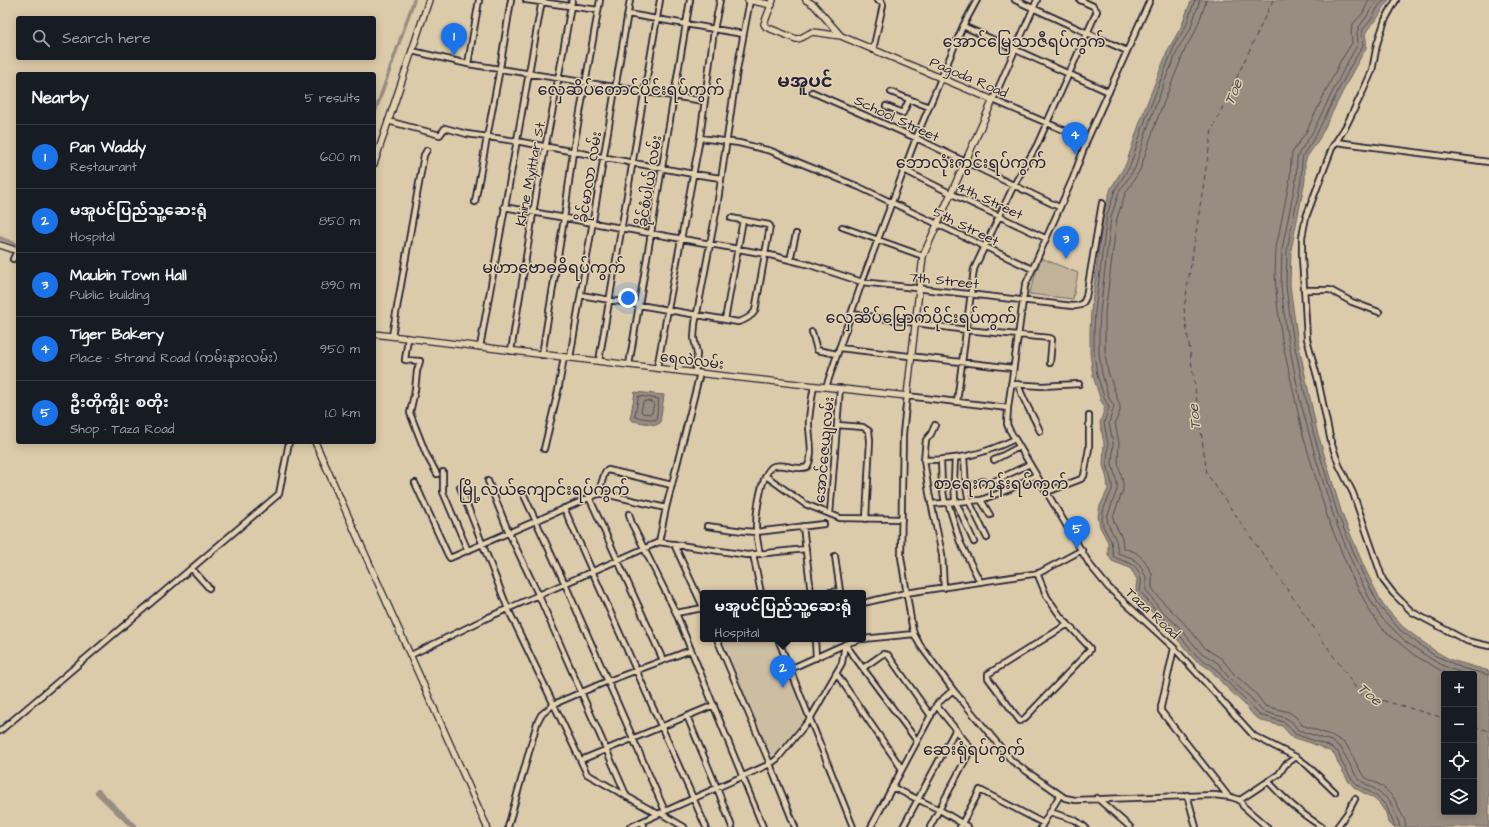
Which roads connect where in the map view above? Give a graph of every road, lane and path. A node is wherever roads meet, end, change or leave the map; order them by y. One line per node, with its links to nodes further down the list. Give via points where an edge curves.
1 (429, 0): 35 (main road)
2 (479, 0): 37 (street)
3 (512, 0): 38 (street)
4 (526, 0): 20 (street)
5 (572, 0): 22 (street, Khine Myittar St.)
6 (600, 0): 24 (street)
7 (630, 0): 25 (street, ခိုင်မာလာ လမ်း)
8 (660, 0): 26 (street)
9 (690, 0): 27 (street, ခိုင်စံပါယ် လမ်း)
10 (720, 0): 29 (street)
11 (749, 0): 21 (main road, Pagoda Road); 30 (street)
12 (806, 0): 32 (main road, Pagoda Road, via 814,5)
13 (877, 0): 33 (street, via 884,5)
14 (977, 0): 28 (street)
15 (1014, 0): 23 (street)
16 (1037, 0): 23 (street)
17 (1080, 0): 31 (street, via 1097,10)
18 (1150, 0): 36 (street, Taza Road)
19 (1396, 0): 63 (street, via 1385,20 1372,71)
20 (542, 1): 22 (street); 39 (street)
21 (772, 2): 32 (main road, Pagoda Road, via 764,24 766,27 798,40 813,32)
22 (570, 7): 24 (street); 41 (street, Khine Myittar St.)
23 (1033, 9): 31 (street); 34 (street)
24 (598, 10): 43 (street)
25 (628, 14): 26 (street); 44 (street, ခိုင်မာလာ လမ်း)
26 (657, 19): 27 (street); 45 (street)
27 (686, 25): 29 (street); 49 (street, ခိုင်စံပါယ် လမ်း)
28 (963, 26): 34 (street); 42 (street)
29 (714, 30): 30 (street); 52 (street)
30 (743, 34): 62 (street)
31 (1087, 34): 36 (street); 40 (street)
32 (841, 36): 33 (main road, Pagoda Road)
33 (873, 50): 42 (main road, Pagoda Road)
34 (1015, 50): 40 (street); 51 (street)
35 (412, 51): 37 (street); 55 (main road)
36 (1127, 51): 48 (street, Taza Road)
37 (468, 64): 38 (street)
38 (500, 68): 39 (street); 57 (street)
39 (529, 73): 41 (street); 61 (street)
40 (1069, 74): 48 (street); 56 (street)
41 (559, 77): 43 (street); 64 (street, Khine Myittar St.)
42 (940, 78): 51 (main road, Pagoda Road); 54 (street)
43 (586, 81): 44 (street); 66 (street)
44 (616, 86): 45 (street); 67 (street, ခိုင်မာလာ လမ်း)
45 (645, 91): 49 (street); 69 (street)
46 (812, 92): 59 (street, School Street)
47 (891, 92): 50 (street)
48 (1109, 92): 60 (street, Taza Road)
49 (674, 96): 52 (street); 72 (street, ခိုင်စံပါယ် လမ်း)
50 (909, 100): 53 (street, via 903,113); 54 (street)
51 (993, 100): 56 (street, Pagoda Road); 70 (main road)
52 (704, 101): 58 (street)
53 (886, 106)
54 (929, 108): 59 (street)
55 (388, 121): 57 (street, via 440,135 444,128); 68 (main road)
56 (1047, 123): 60 (street, Pagoda Road); 76 (street)
57 (488, 136): 61 (street); 78 (street)
58 (700, 138): 62 (street, 5th Street); 74 (street)
59 (916, 138): 70 (street, School Street); 73 (street)
60 (1088, 140): 82 (street, Taza Road)
61 (516, 141): 64 (street); 81 (street)
62 (727, 141): 75 (street); 79 (street, 5th Street, via 771,150)
63 (1336, 142): 71 (street); 110 (street, via 1321,174 1306,217 1302,245)
64 (546, 146): 66 (street); 83 (street, Khine Myittar St.)
65 (427, 150): 126 (street, via 424,155)
66 (573, 152): 67 (street); 86 (street)
67 (604, 157): 69 (street); 88 (street, ခိုင်မာလာ လမ်း)
68 (376, 158)
69 (633, 162): 72 (street); 91 (street)
70 (966, 162): 76 (street, School Street); 77 (main road)
71 (1489, 162)
72 (662, 168): 74 (street); 92 (street, ခိုင်စံပါယ် လမ်း)
73 (904, 170): 77 (street, 4th Street); 79 (street)
74 (693, 174): 75 (street); 94 (street)
75 (721, 178): 97 (street)
76 (1014, 185): 82 (street, School Street); 84 (street)
77 (952, 194): 84 (street, 4th Street); 89 (main road)
78 (475, 202)
79 (892, 203): 89 (street, 5th Street); 96 (street)
80 (1102, 203): 114 (street, 7th Street, via 1084,303 1073,306)
81 (504, 207): 83 (street, 7th Street); 128 (street)
82 (1059, 207): 95 (street, Taza Road)
83 (533, 213): 86 (street, 7th Street); 130 (street, Khine Myittar St.)
84 (999, 216): 95 (street, 4th Street); 99 (street)
85 (731, 218): 87 (street)
86 (564, 219): 88 (street, 7th Street); 131 (street)
87 (742, 220): 100 (street); 103 (street, via 770,225)
88 (593, 222): 91 (street, 7th Street); 112 (street, ခိုင်မာလာ လမ်း)
89 (937, 224): 99 (street, 5th Street); 104 (main road)
90 (842, 227): 96 (street)
91 (622, 228): 92 (street, 7th Street); 113 (street)
92 (651, 234): 94 (street, 7th Street); 115 (street, ခိုင်စံပါယ် လမ်း)
93 (796, 234): 106 (street)
94 (681, 238): 97 (street, 7th Street); 116 (street)
95 (1045, 238): 107 (street, Taza Road)
96 (878, 240): 104 (street); 108 (street)
97 (710, 244): 100 (street, 7th Street); 119 (street)
98 (0, 245): 101 (main road)
99 (984, 247): 107 (street, 5th Street); 111 (street, via 974,269)
100 (738, 249): 103 (street, 7th Street); 120 (street)
101 (16, 251)
102 (16, 254): 105 (street)
103 (766, 254): 106 (street, 7th Street); 120 (street, via 754,313 740,322)
104 (923, 256): 109 (main road)
105 (14, 259)
106 (790, 260): 108 (street, 7th Street)
107 (1032, 269): 114 (street, Taza Road)
108 (862, 282): 109 (street, 7th Street); 118 (street)
109 (919, 289): 111 (street, 7th Street); 121 (main road)
110 (1304, 290): 117 (street, via 1330,290); 237 (street, via 1306,339 1331,442 1353,493 1383,580 1412,612 1467,641)
111 (971, 294): 114 (street, 7th Street); 122 (street)
112 (581, 295): 113 (street); 135 (street, ခိုင်မာလာ လမ်း)
113 (610, 300): 115 (street); 136 (street)
114 (1023, 300): 125 (street, Taza Road)
115 (639, 305): 116 (street); 139 (street, ခိုင်စံပါယ် လမ်း)
116 (668, 310): 119 (street); 140 (street)
117 (1379, 312)
118 (852, 314): 121 (street); 129 (street)
119 (696, 316): 120 (street); 142 (street, via 694,338)
120 (725, 320)
121 (915, 323): 122 (street); 134 (main road)
122 (966, 330): 125 (street); 137 (street)
123 (812, 332): 132 (street, via 817,350)
124 (376, 334): 126 (main road, ရေလဲလမ်း)
125 (1018, 334): 138 (street, via 1051,338); 141 (street, Taza Road)
126 (392, 336): 127 (main road, ရေလဲလမ်း)
127 (408, 338): 128 (main road, ရေလဲလမ်း); 168 (street, via 405,360 420,361 410,413)
128 (480, 347): 130 (main road, ရေလဲလမ်း)
129 (839, 348): 132 (street); 134 (street)
130 (511, 351): 131 (main road, ရေလဲလမ်း)
131 (542, 354): 133 (main road, ရေလဲလမ်း)
132 (837, 354): 147 (street)
133 (564, 357): 135 (main road, ရေလဲလမ်း); 160 (street)
134 (911, 357): 137 (street); 149 (main road)
135 (570, 358): 136 (main road, ရေလဲလမ်း)
136 (599, 361): 139 (main road, ရေလဲလမ်း)
137 (962, 363): 141 (street); 150 (street)
138 (1050, 363)
139 (629, 365): 140 (main road, ရေလဲလမ်း)
140 (657, 368): 142 (main road, ရေလဲလမ်း)
141 (1013, 368): 143 (street, Taza Road)
142 (698, 373): 146 (main road, ရေလဲလမ်း); 175 (street)
143 (1011, 384): 144 (street); 151 (street, Taza Road)
144 (1018, 384): 145 (street); 155 (street, via 1022,398 1030,408)
145 (1079, 384)
146 (814, 386): 147 (main road, ရေလဲလမ်း); 170 (street, via 809,421 810,463 802,469 774,466)
147 (826, 387): 148 (main road, ရေလဲလမ်း)
148 (840, 388): 149 (main road, ရေလဲလမ်း); 153 (street, အောင်ဇေယျလမ်း)
149 (907, 396): 150 (street, ရေလဲလမ်း); 193 (street)
150 (957, 402): 151 (street, ရေလဲလမ်း)
151 (1008, 408): 156 (street, Taza Road, via 1007,424)
152 (1089, 416): 179 (street, via 1089,448 1084,476)
153 (837, 425): 190 (street, အောင်ဇေယျလမ်း); 192 (street, via 863,427 869,431)
154 (936, 425): 163 (street, via 926,440)
155 (1040, 431)
156 (1015, 439): 159 (street, Taza Road); 162 (street)
157 (289, 444): 213 (street, via 279,494)
158 (316, 444): 240 (main road)
159 (1019, 447): 165 (street); 166 (street, Taza Road)
160 (544, 449)
161 (955, 458): 162 (street); 164 (street); 184 (street, via 954,481)
162 (964, 458): 177 (street)
163 (924, 460): 164 (street); 186 (street)
164 (941, 460): 185 (street, via 942,486)
165 (994, 460)
166 (1030, 464): 169 (street, Taza Road); 174 (street)
167 (443, 472): 208 (street, via 443,492)
168 (437, 474)
169 (1036, 475): 179 (street, Taza Road); 182 (street)
170 (766, 476): 190 (street, via 805,504); 198 (street, via 762,487)
171 (488, 481): 199 (street)
172 (983, 481): 177 (street)
173 (415, 483): 208 (street, via 449,557)
174 (990, 483)
175 (672, 485): 180 (street, via 608,470); 188 (street)
176 (460, 487): 203 (street)
177 (966, 487): 183 (street)
178 (522, 491): 194 (street)
179 (1047, 492): 207 (street, Taza Road)
180 (598, 494): 181 (street); 188 (street)
181 (589, 498): 187 (street); 212 (street)
182 (981, 500): 183 (street); 191 (street)
183 (969, 501): 184 (street); 200 (street)
184 (957, 502): 185 (street); 202 (street)
185 (946, 503): 186 (street); 216 (street, via 960,542)
186 (931, 504): 219 (street, via 942,554)
187 (564, 508): 194 (street); 214 (street)
188 (666, 508): 201 (street)
189 (629, 514): 205 (street)
190 (830, 514): 192 (street, via 840,518)
191 (990, 515)
192 (866, 519): 193 (street)
193 (902, 519): 223 (street, via 901,557)
194 (536, 521): 199 (street); 217 (street)
195 (824, 524): 197 (street)
196 (707, 526): 198 (street)
197 (803, 526): 198 (street); 206 (street)
198 (756, 532): 210 (street)
199 (509, 533): 203 (street); 224 (street)
200 (987, 538)
201 (659, 542): 204 (street); 205 (street)
202 (974, 542)
203 (483, 544): 208 (street); 228 (street)
204 (674, 544): 209 (street); 225 (street)
205 (645, 549): 212 (street); 229 (street)
206 (806, 549): 210 (street); 221 (street)
207 (1082, 550): 215 (street); 238 (street, Taza Road, via 1090,565 1108,587)
208 (468, 551)
209 (754, 554): 210 (street); 220 (street)
210 (760, 554)
211 (835, 556): 222 (street)
212 (619, 560): 214 (street); 242 (street)
213 (192, 569): 218 (street); 258 (street)
214 (592, 572): 217 (street); 245 (street)
215 (1037, 573): 216 (street); 230 (street, via 1047,596)
216 (980, 582): 219 (street)
217 (565, 584): 224 (street); 247 (street)
218 (209, 588)
219 (944, 588): 223 (street)
220 (760, 590)
221 (811, 590)
222 (840, 590)
223 (906, 593): 226 (street); 231 (street)
224 (539, 596): 228 (street); 249 (street)
225 (700, 600)
226 (866, 602)
227 (700, 608): 229 (street)
228 (508, 609): 240 (street); 250 (street)
229 (676, 613): 239 (street)
230 (1068, 624): 230 (street, via 1090,651 1024,720 1020,721 987,675)
231 (914, 634): 232 (street); 248 (street)
232 (866, 639)
233 (718, 642): 264 (street)
234 (779, 642): 244 (street)
235 (815, 642): 241 (street)
236 (847, 642): 241 (street); 243 (street); 246 (street)
237 (1489, 646)
238 (1174, 648): 262 (street, Taza Road, via 1254,736); 273 (street, via 1161,711)
239 (691, 650): 242 (street); 251 (street)
240 (411, 655): 286 (main road)
241 (816, 658): 244 (street)
242 (663, 660): 245 (street)
243 (863, 668): 254 (street, via 883,654 888,655); 260 (street)
244 (790, 669): 255 (street)
245 (636, 670): 247 (street); 256 (street)
246 (836, 673): 255 (street); 265 (street)
247 (608, 681): 249 (street); 259 (street)
248 (953, 690): 252 (street); 271 (street, via 1012,762)
249 (580, 692): 250 (street); 261 (street)
250 (554, 704): 263 (street); 287 (street, via 540,715 537,723)
251 (714, 705): 253 (street); 266 (street)
252 (936, 706): 254 (street); 257 (street)
253 (687, 716): 256 (street); 269 (street)
254 (931, 716): 260 (street)
255 (810, 719): 264 (street); 295 (street)
256 (662, 727): 259 (street); 275 (street)
257 (956, 729): 278 (street); 280 (street, via 970,750)
258 (0, 731)
259 (633, 739): 261 (street); 282 (street)
260 (917, 741): 265 (street)
261 (606, 750): 263 (street); 274 (street)
262 (1296, 757): 267 (street); 270 (street, Taza Road)
263 (581, 760): 274 (street, via 587,774)
264 (770, 764): 266 (street); 294 (street)
265 (902, 769): 268 (street)
266 (743, 776): 269 (street); 293 (street)
267 (1268, 781): 279 (street); 304 (street, via 1300,813)
268 (892, 787): 278 (street); 296 (street)
269 (717, 788): 275 (street); 292 (street)
270 (1335, 792)
271 (1060, 795): 276 (street, via 1075,800); 281 (street)
272 (1187, 795): 273 (street); 276 (street); 302 (street)
273 (1228, 796): 279 (street)
274 (627, 797): 282 (street)
275 (693, 798): 282 (street); 291 (street)
276 (1097, 798): 301 (street)
277 (1355, 799): 305 (street)
278 (917, 800): 280 (street); 297 (street)
279 (1240, 800): 303 (street, via 1243,806)
280 (940, 810): 284 (street); 298 (street)
281 (1050, 812): 285 (street); 300 (street, via 1074,820)
282 (661, 813): 283 (street); 290 (street)
283 (643, 821): 288 (street); 289 (street)
284 (961, 825): 285 (street, via 980,790); 299 (street)
285 (1043, 825)
286 (487, 827)
287 (508, 827)
288 (630, 827)
289 (644, 827)
290 (684, 827)
291 (706, 827)
292 (732, 827)
293 (763, 827)
294 (795, 827)
295 (853, 827)
296 (871, 827)
297 (903, 827)
298 (930, 827)
299 (968, 827)
300 (1085, 827)
301 (1130, 827)
302 (1196, 827)
303 (1267, 827)
304 (1322, 827)
305 (1337, 827)

